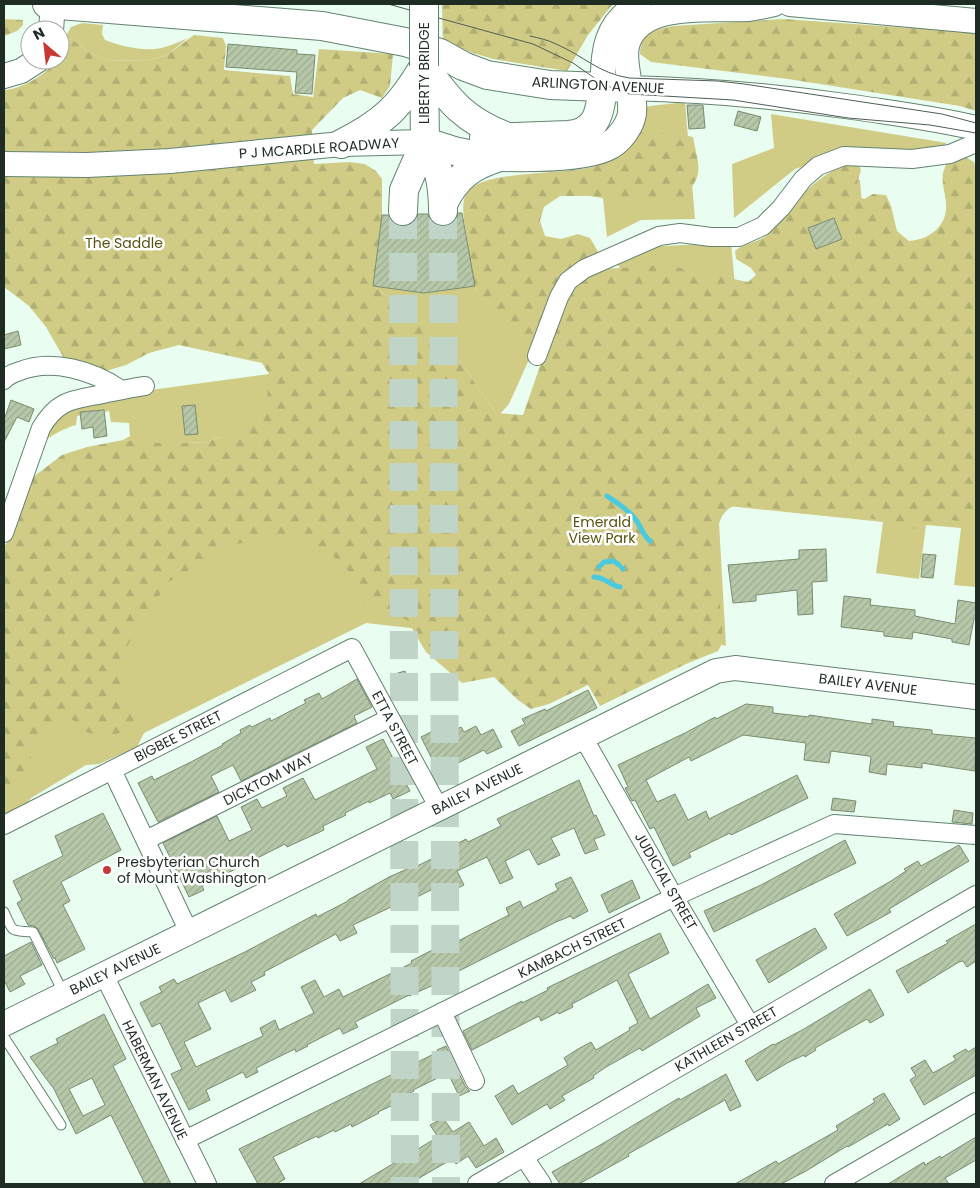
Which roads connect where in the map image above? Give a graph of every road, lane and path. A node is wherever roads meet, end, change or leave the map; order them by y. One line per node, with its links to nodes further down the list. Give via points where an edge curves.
1 (47, 4): 2 (main road, ARLINGTON AVENUE)
2 (53, 4): 7 (main road); 11 (main road, ARLINGTON AVENUE, via 322,26 405,42 440,53 487,75 550,85)
3 (424, 4): 9 (main road, LIBERTY BRIDGE, bridge)
4 (639, 4): 11 (main road, via 622,17 611,32 603,52)
5 (774, 4): 13 (main road, via 750,9 683,11 653,17 641,25 630,40 627,51)
6 (790, 4): 8 (main road)
7 (52, 20)
8 (976, 21)
9 (424, 66): 15 (main road, LIBERTY BRIDGE); 17 (main road, via 395,108); 18 (main road, via 457,107)
10 (23, 70): 12 (main road)
11 (603, 75): 13 (main road, ARLINGTON AVENUE); 18 (main road, via 598,116 585,130 575,135)
12 (4, 76)
13 (629, 78): 14 (main road, ARLINGTON AVENUE, via 807,100); 18 (main road, via 631,118 610,145 579,154 545,157)
14 (976, 128)
15 (425, 142): 17 (main road, P J MCARDLE ROADWAY); 18 (main road, via 459,152); 18 (main road, via 438,168 443,207 448,193 468,171); 20 (main road, via 404,190)
16 (976, 143): 21 (street, via 950,154 912,159 844,156 818,166 763,226 739,237 680,233 659,236 584,269 568,281 559,297)
17 (341, 144): 19 (main road, P J MCARDLE ROADWAY, via 170,161)
18 (504, 147)
19 (4, 164)
20 (403, 211)
21 (537, 356)
22 (4, 380): 24 (street, via 38,365 54,366 106,380)
23 (145, 386): 24 (street)
24 (120, 389): 25 (street, via 76,398 56,407 48,416)
25 (4, 533)
26 (352, 648): 28 (street, ETTA STREET); 30 (street, BIGBEE STREET)
27 (976, 697): 29 (main road, BAILEY AVENUE, via 735,668 716,671)
28 (390, 718): 31 (street, ETTA STREET); 34 (street, DICKTOM WAY)
29 (583, 737): 31 (main road, BAILEY AVENUE); 36 (street, JUDICIAL STREET)
30 (112, 770): 32 (street, BIGBEE STREET); 34 (street)
31 (439, 808): 38 (main road, BAILEY AVENUE)
32 (4, 825)
33 (976, 835): 36 (street, KAMBACH STREET, via 834,824)
34 (146, 840): 38 (street)
35 (976, 895): 43 (street, KATHLEEN STREET)
36 (674, 897): 41 (street, KAMBACH STREET); 43 (street, JUDICIAL STREET)
37 (4, 912): 40 (lane, via 12,930 33,932)
38 (189, 932): 39 (main road, BAILEY AVENUE)
39 (104, 975): 40 (main road, BAILEY AVENUE); 48 (street, HABERMAN AVENUE)
40 (64, 994): 42 (main road, BAILEY AVENUE)
41 (442, 1012): 45 (street); 48 (street, KAMBACH STREET)
42 (4, 1024)
43 (750, 1024): 49 (street, KATHLEEN STREET)
44 (4, 1037): 47 (lane)
45 (475, 1081)
46 (976, 1102): 53 (street)
47 (60, 1125)
48 (185, 1140): 50 (street, HABERMAN AVENUE)
49 (524, 1157): 51 (street, KATHLEEN STREET); 52 (street)
50 (207, 1184)
51 (477, 1184)
52 (542, 1184)
53 (834, 1184)

